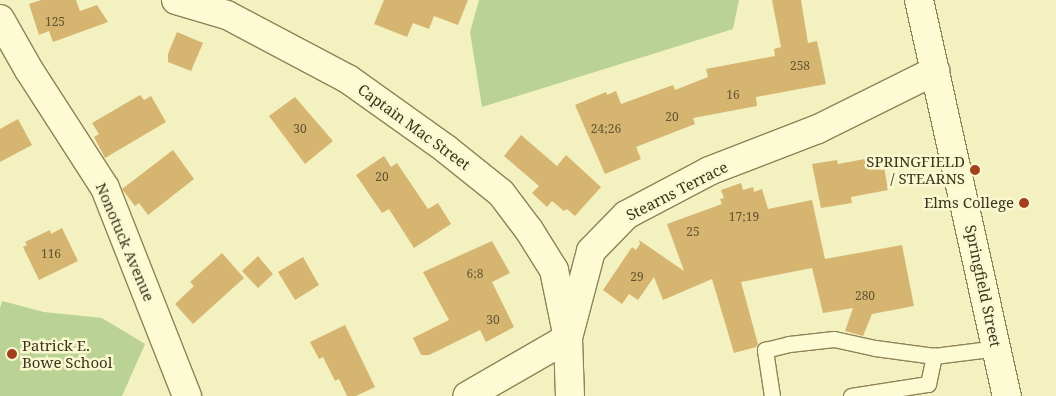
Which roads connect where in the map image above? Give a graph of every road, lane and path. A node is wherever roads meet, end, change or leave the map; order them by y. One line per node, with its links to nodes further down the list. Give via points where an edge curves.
1 (176, 0): 5 (street, Captain Mac Street, via 227,15 344,76 501,192 530,230 554,270)
2 (919, 0): 4 (street, Springfield Street)
3 (1, 23): 8 (street, Nonotuck Avenue, via 105,188)
4 (935, 71): 5 (street, Stearns Terrace, via 818,129 709,171 626,215 591,251); 6 (street, Springfield Street)
5 (568, 338): 9 (street); 10 (street, Stearns Terrace)
6 (997, 348): 7 (lane); 13 (street, Springfield Street)
7 (934, 356): 11 (lane, via 834,339 789,344 765,350); 12 (lane, via 928,384)
8 (187, 396)
9 (467, 396)
10 (570, 396)
11 (772, 396)
12 (851, 396)
13 (1007, 396)

